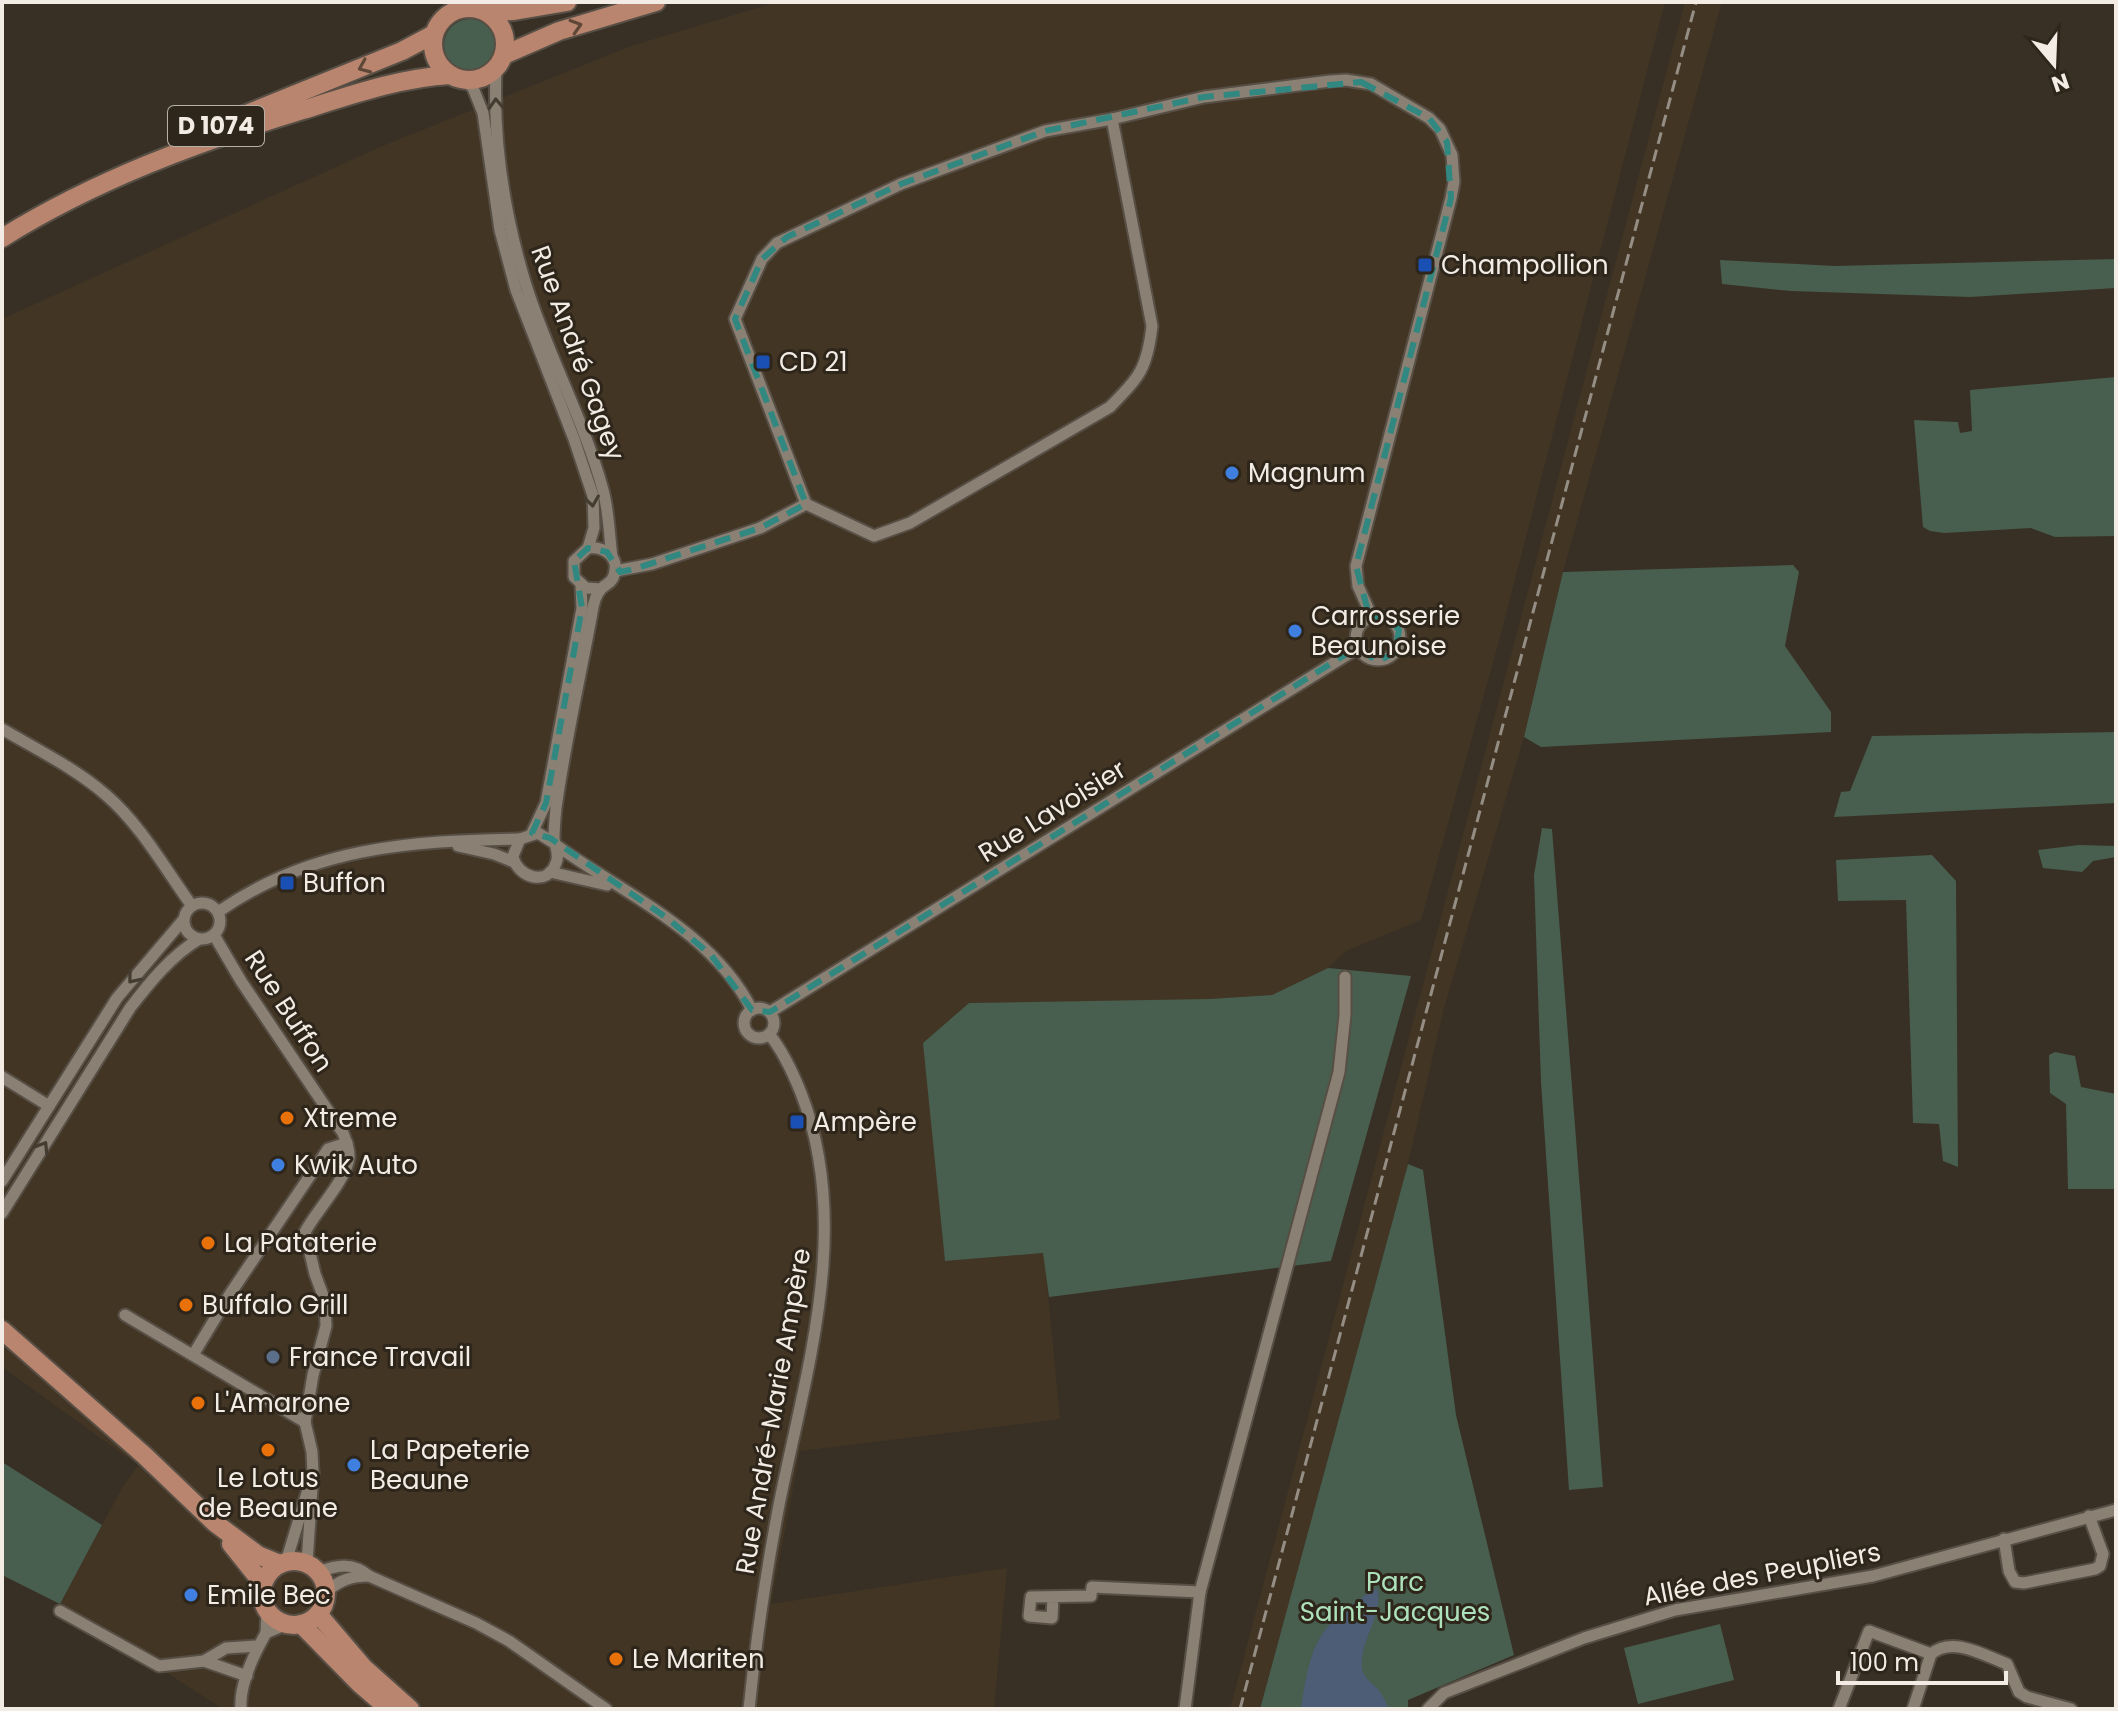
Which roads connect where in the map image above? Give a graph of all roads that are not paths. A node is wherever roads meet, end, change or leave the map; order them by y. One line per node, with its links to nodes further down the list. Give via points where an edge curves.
1 (567, 2): 3 (main road)
2 (656, 2): 5 (main road, one-way to 2, via 559,31)
3 (486, 12): 4 (main road, via 459,9 446,16); 5 (main road, via 505,35)
4 (434, 34): 6 (main road, via 435,57); 8 (main road, D 1074, one-way to 8, via 141,156)
5 (500, 62): 6 (main road, via 482,78); 12 (street, Rue André Gagey, one-way to 5, via 608,511 595,463 517,254 501,164)
6 (458, 78): 9 (main road, D 1074, via 381,86 200,144 73,198); 11 (street, Rue André Gagey, one-way to 11, via 473,88 483,113 500,230 516,290 593,496 594,528)
7 (1112, 119): 10 (street, via 1045,131 901,184 787,237 762,259 735,319); 10 (street, via 1152,326 1149,358 1134,381 1110,407 910,523 874,536); 16 (street, via 1204,97 1346,80 1371,84 1405,102 1429,118 1447,142 1454,169 1451,198 1356,566 1358,586)
8 (2, 228)
9 (2, 238)
10 (806, 504): 13 (street, via 760,528)
11 (588, 548): 12 (street); 14 (street, via 573,566)
12 (612, 557): 13 (street)
13 (615, 571): 15 (street)
14 (581, 586): 15 (street); 19 (street, via 582,608 546,803)
15 (601, 589): 21 (street, via 592,613 557,805)
16 (1372, 617): 17 (street, via 1358,629); 17 (street, via 1395,624 1401,636 1398,648 1378,661)
17 (1358, 648): 32 (street, Rue Lavoisier)
18 (2, 729): 25 (street, via 108,797)
19 (526, 836): 20 (street, Rue André-Marie Ampère); 21 (street, Rue André-Marie Ampère, via 544,835); 22 (street, via 514,850)
20 (442, 843): 22 (street, Rue André-Marie Ampère); 26 (street, Rue André-Marie Ampère, via 386,846 328,858 270,881)
21 (555, 844): 23 (street, via 558,856); 24 (street, Rue André-Marie Ampère)
22 (514, 862): 23 (street, Rue André-Marie Ampère, via 528,877)
23 (550, 872): 24 (street, Rue André-Marie Ampère)
24 (619, 888): 31 (street, Rue André-Marie Ampère, via 667,918 711,955)
25 (192, 906): 26 (street, via 209,905); 27 (street)
26 (218, 912): 28 (street)
27 (184, 919): 29 (street, via 190,934); 35 (street, one-way to 35, via 117,998)
28 (214, 935): 29 (street); 36 (street, Rue Buffon)
29 (199, 939): 38 (street, one-way to 29, via 130,1008 150,982)
30 (1345, 977): 55 (street, via 1339,1072)
31 (752, 1010): 32 (street); 33 (street, Rue André-Marie Ampère, via 745,1017 747,1032 755,1038)
32 (770, 1012): 33 (street, via 774,1021)
33 (769, 1034): 71 (street, Rue André-Marie Ampère, via 796,1080 811,1123 823,1177 826,1229 820,1302 761,1596)
34 (2, 1077): 35 (street)
35 (49, 1106): 37 (street)
36 (347, 1143): 42 (street, via 328,1149); 44 (street, via 343,1174 305,1232 325,1301 326,1326)
37 (2, 1181)
38 (2, 1213)
39 (125, 1315): 42 (street)
40 (2, 1330): 43 (main road)
41 (2, 1347): 43 (main road)
42 (193, 1355): 44 (street)
43 (53, 1377): 48 (main road)
44 (305, 1422): 45 (street)
45 (313, 1473): 50 (street); 51 (street)
46 (2116, 1510): 47 (street, Allée des Peupliers)
47 (2089, 1516): 49 (street, Allée des Peupliers); 49 (street, via 2103,1554 2095,1569 2015,1582)
48 (215, 1523): 50 (main road, via 258,1555); 53 (main road)
49 (2004, 1539): 73 (street, Allée des Peupliers, via 1873,1576 1647,1617 1444,1693)
50 (283, 1563): 51 (main road); 53 (main road)
51 (313, 1568): 52 (street, via 352,1566); 54 (main road)
52 (369, 1576): 54 (street, via 354,1576); 70 (street, via 487,1629)
53 (263, 1584): 57 (main road)
54 (326, 1592): 59 (main road)
55 (1200, 1592): 56 (street, via 1092,1587 1091,1596); 72 (street)
56 (1053, 1597)
57 (267, 1610): 60 (main road, via 279,1621); 61 (street)
58 (60, 1611): 64 (street, via 159,1666)
59 (318, 1614): 60 (main road); 69 (main road, via 364,1668)
60 (294, 1624): 61 (street); 68 (main road)
61 (266, 1633): 62 (street)
62 (258, 1646): 64 (street, via 226,1648); 65 (street)
63 (1931, 1654): 66 (street, via 1957,1645 2007,1664 2019,1692); 74 (street, via 1869,1631); 75 (street)
64 (204, 1661): 65 (street)
65 (247, 1676): 67 (street)
66 (2063, 1708)
67 (241, 1709)
68 (389, 1709)
69 (410, 1709)
70 (606, 1709)
71 (749, 1709)
72 (1185, 1709)
73 (1428, 1709)
74 (1839, 1709)
75 (1913, 1709)

